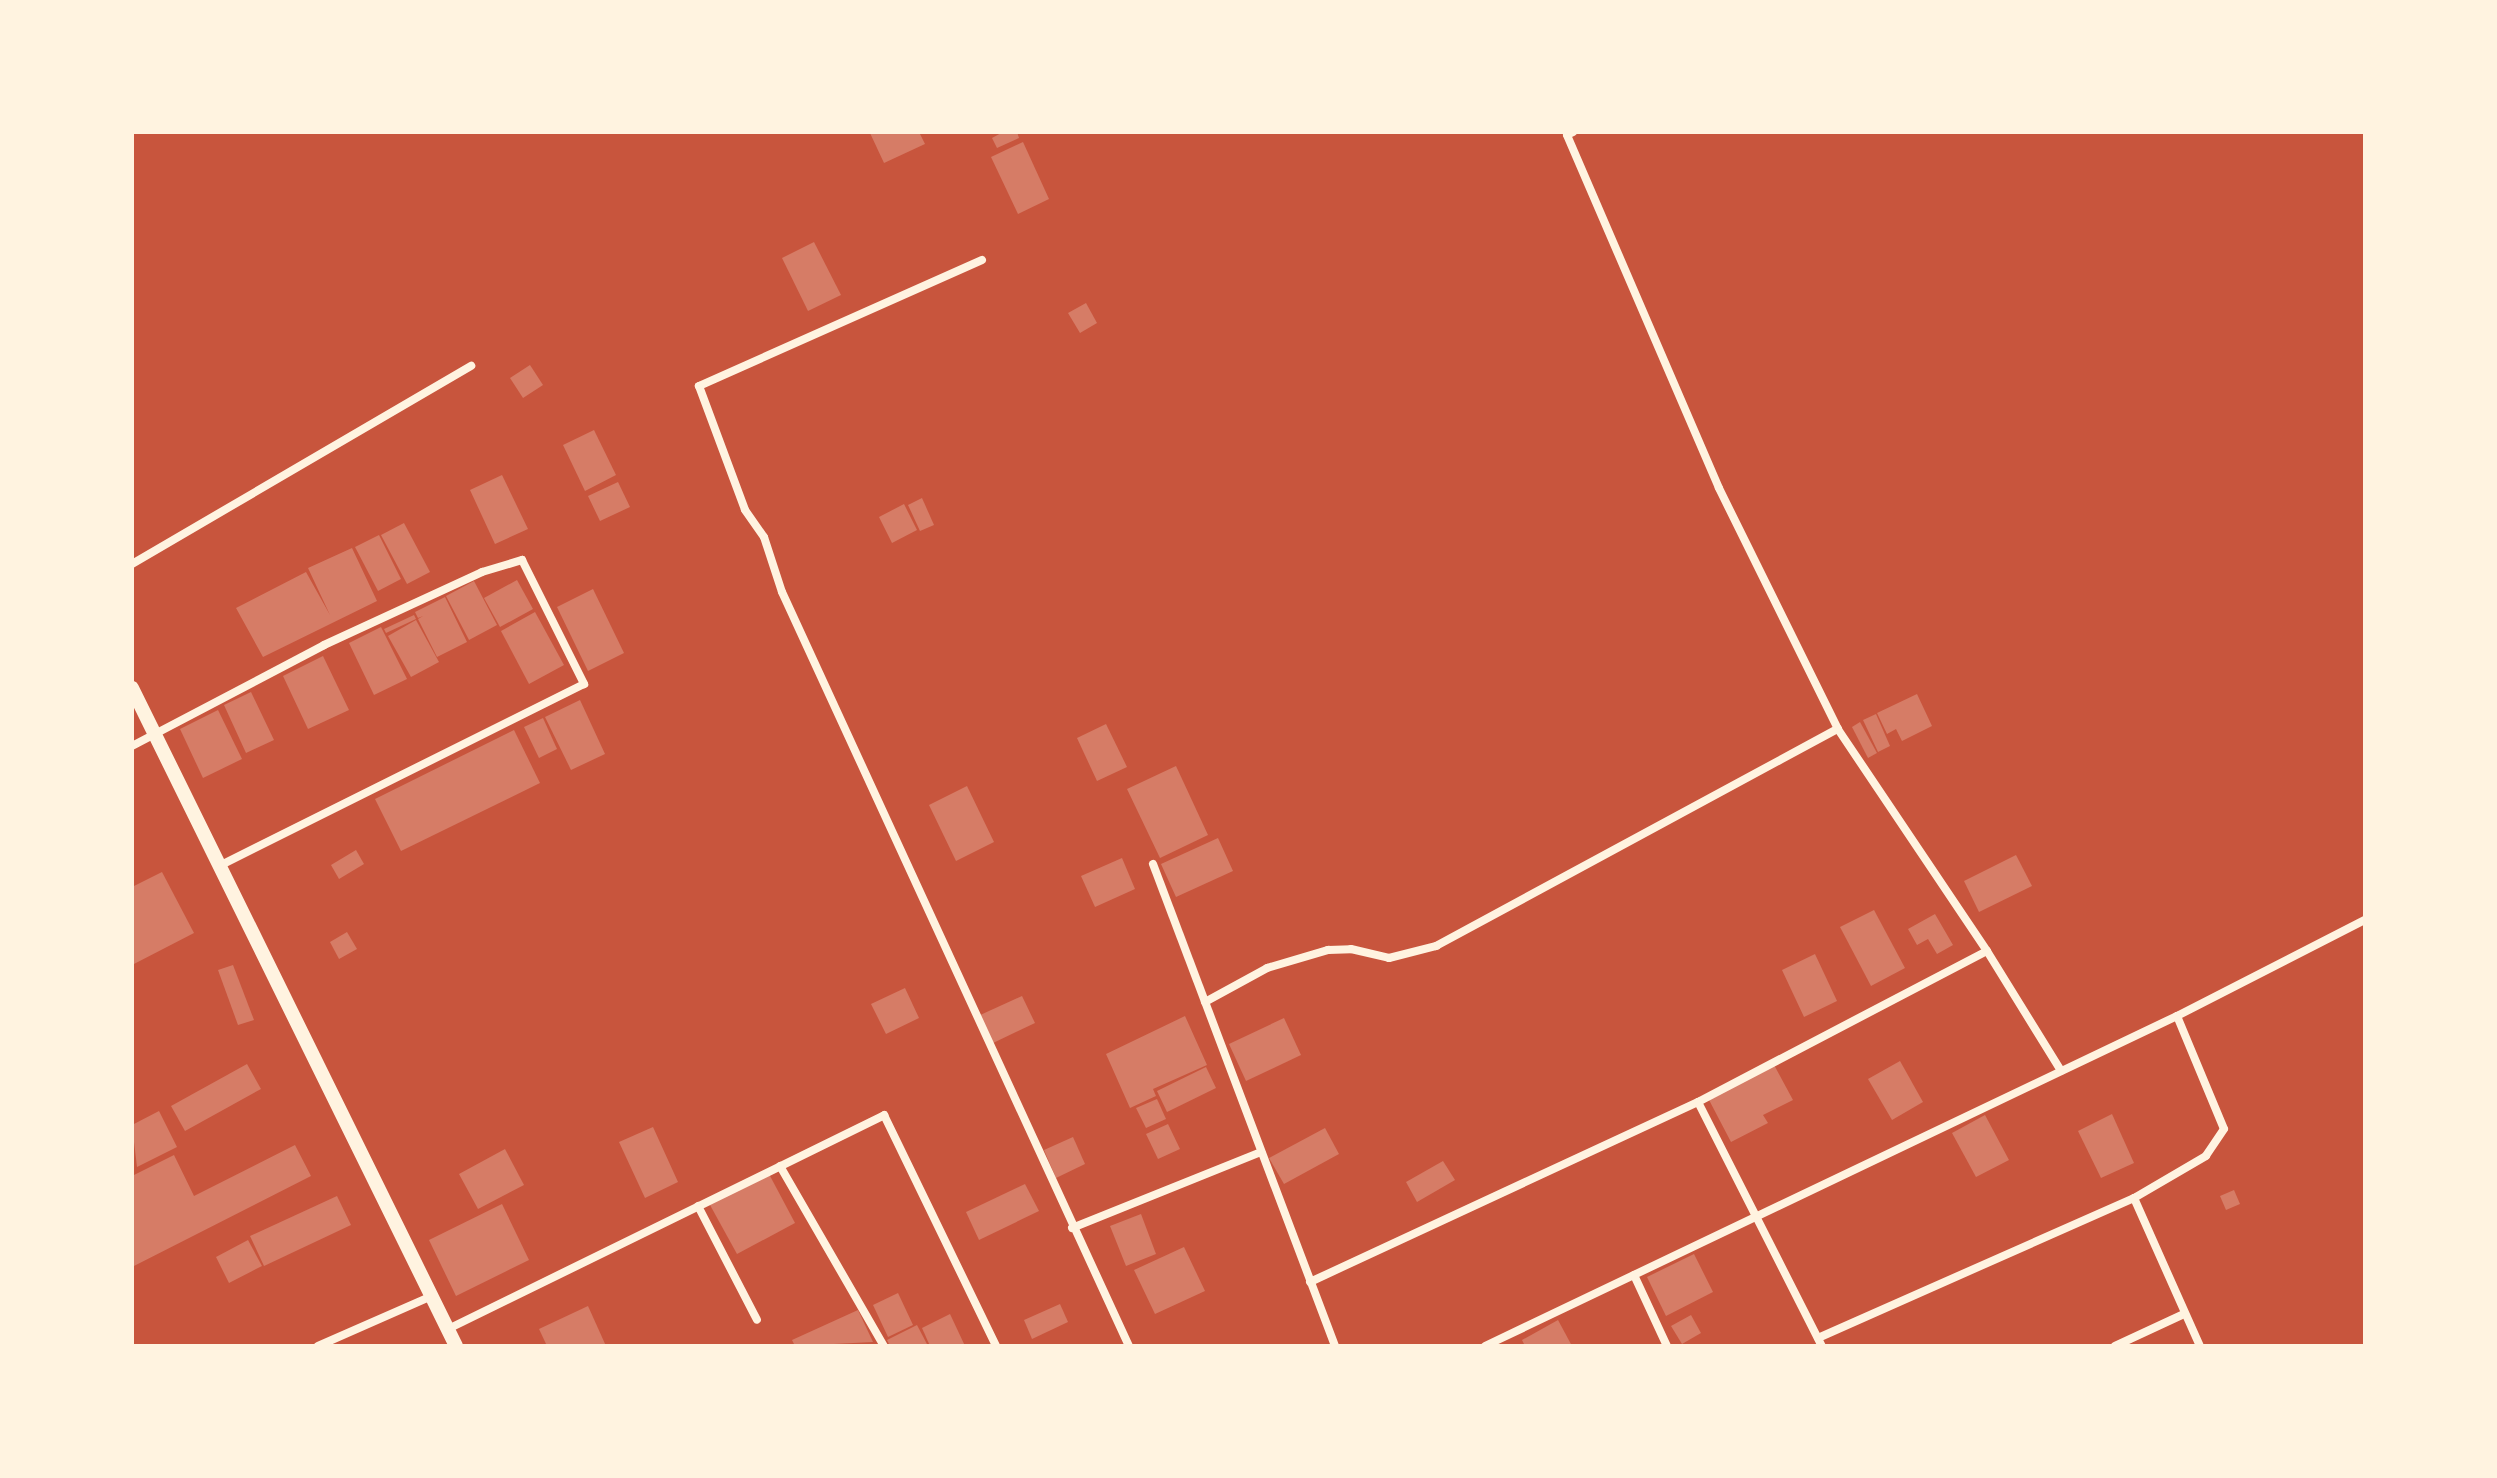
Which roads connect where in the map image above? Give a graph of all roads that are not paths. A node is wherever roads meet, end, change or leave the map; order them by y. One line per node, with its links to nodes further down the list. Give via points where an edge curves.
1 (1573, 132): 6 (street, via 1567,135 1719,488)
2 (982, 260): 22 (street, via 699,386 745,510 764,537 782,592)
3 (471, 366): 4 (street)
4 (132, 564)
5 (132, 688): 7 (street)
6 (1838, 729): 12 (street); 13 (street, via 1436,946 1389,958 1328,950 1267,968)
7 (157, 733): 8 (street); 10 (street); 10 (street, via 324,645 482,572 522,560 584,684)
8 (132, 746)
9 (1153, 864): 13 (street)
10 (217, 867): 25 (street)
11 (2365, 920): 14 (street)
12 (1987, 951): 15 (street); 16 (street)
13 (1205, 1002): 17 (street)
14 (2177, 1016): 15 (street); 19 (street, via 2224,1129 2206,1156)
15 (2061, 1071): 21 (street)
16 (1698, 1102): 21 (street); 24 (street)
17 (1261, 1152): 22 (street); 24 (street)
18 (780, 1166): 20 (street); 32 (street); 33 (street, via 884,1115)
19 (2134, 1198): 26 (street); 29 (street)
20 (698, 1206): 27 (street); 28 (street)
21 (1757, 1217): 23 (street); 29 (street)
22 (1072, 1228): 34 (street)
23 (1634, 1275): 36 (street); 37 (street)
24 (1310, 1282): 35 (street)
25 (432, 1296): 28 (street); 30 (street)
26 (2184, 1314): 38 (street); 39 (street)
27 (757, 1320)
28 (448, 1329): 31 (street)
29 (1820, 1342)
30 (318, 1346)
31 (456, 1346)
32 (884, 1346)
33 (996, 1346)
34 (1129, 1346)
35 (1335, 1346)
36 (1485, 1346)
37 (1667, 1346)
38 (2115, 1346)
39 (2200, 1346)

